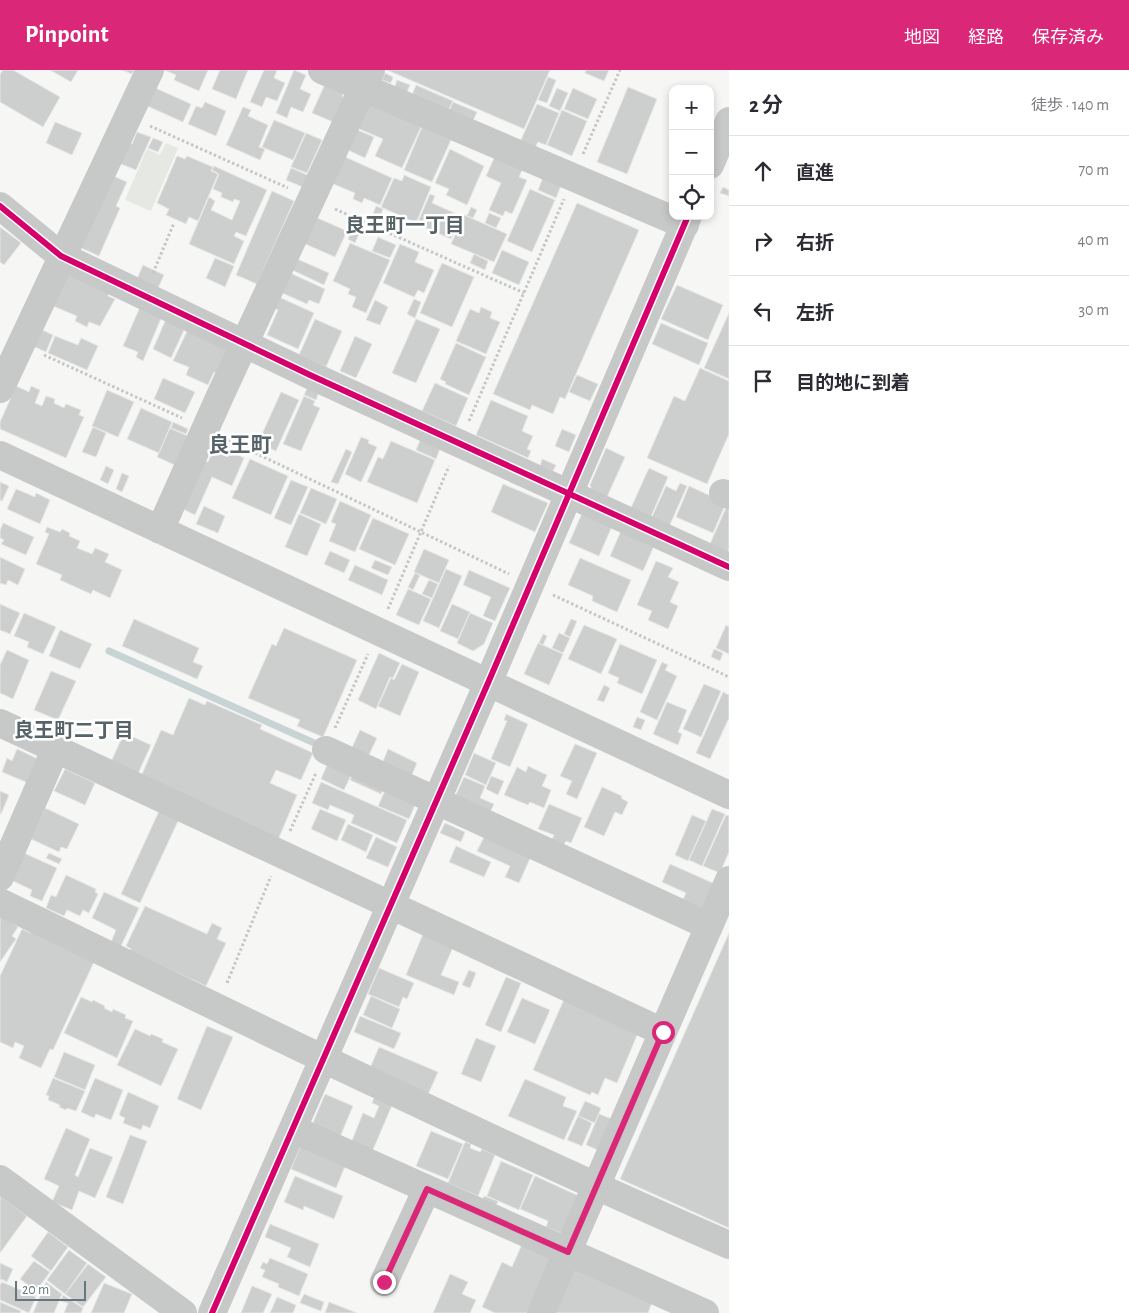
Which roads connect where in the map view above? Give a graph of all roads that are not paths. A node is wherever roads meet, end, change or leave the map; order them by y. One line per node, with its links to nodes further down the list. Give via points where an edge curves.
1 (150, 70): 8 (street)
2 (322, 70): 3 (street)
3 (367, 79): 7 (street); 9 (street)
4 (729, 121): 5 (street)
5 (714, 156)
6 (0, 206): 8 (street)
7 (686, 221): 12 (street)
8 (62, 256): 9 (street); 10 (street)
9 (244, 343): 12 (street); 13 (street)
10 (0, 389)
11 (0, 455): 13 (street)
12 (570, 493): 14 (street); 15 (street)
13 (160, 530): 15 (street)
14 (729, 567)
15 (488, 683): 19 (street); 20 (street)
16 (0, 723): 17 (street)
17 (56, 748): 21 (street); 24 (street)
18 (326, 750): 20 (street)
19 (729, 795)
20 (436, 801): 24 (street); 25 (street)
21 (0, 877)
22 (729, 880): 25 (street)
23 (0, 902): 27 (street)
24 (390, 905): 26 (street); 27 (street)
25 (709, 926): 26 (street)
26 (663, 1032): 30 (street)
27 (324, 1058): 28 (street); 30 (street)
28 (293, 1129): 31 (street); 36 (street)
29 (0, 1179): 35 (street)
30 (596, 1187): 32 (street); 33 (street)
31 (427, 1189): 33 (street); 34 (street)
32 (729, 1245)
33 (568, 1252): 37 (street); 38 (street)
34 (385, 1282)
35 (183, 1313)
36 (212, 1313)
37 (541, 1313)
38 (705, 1313)

